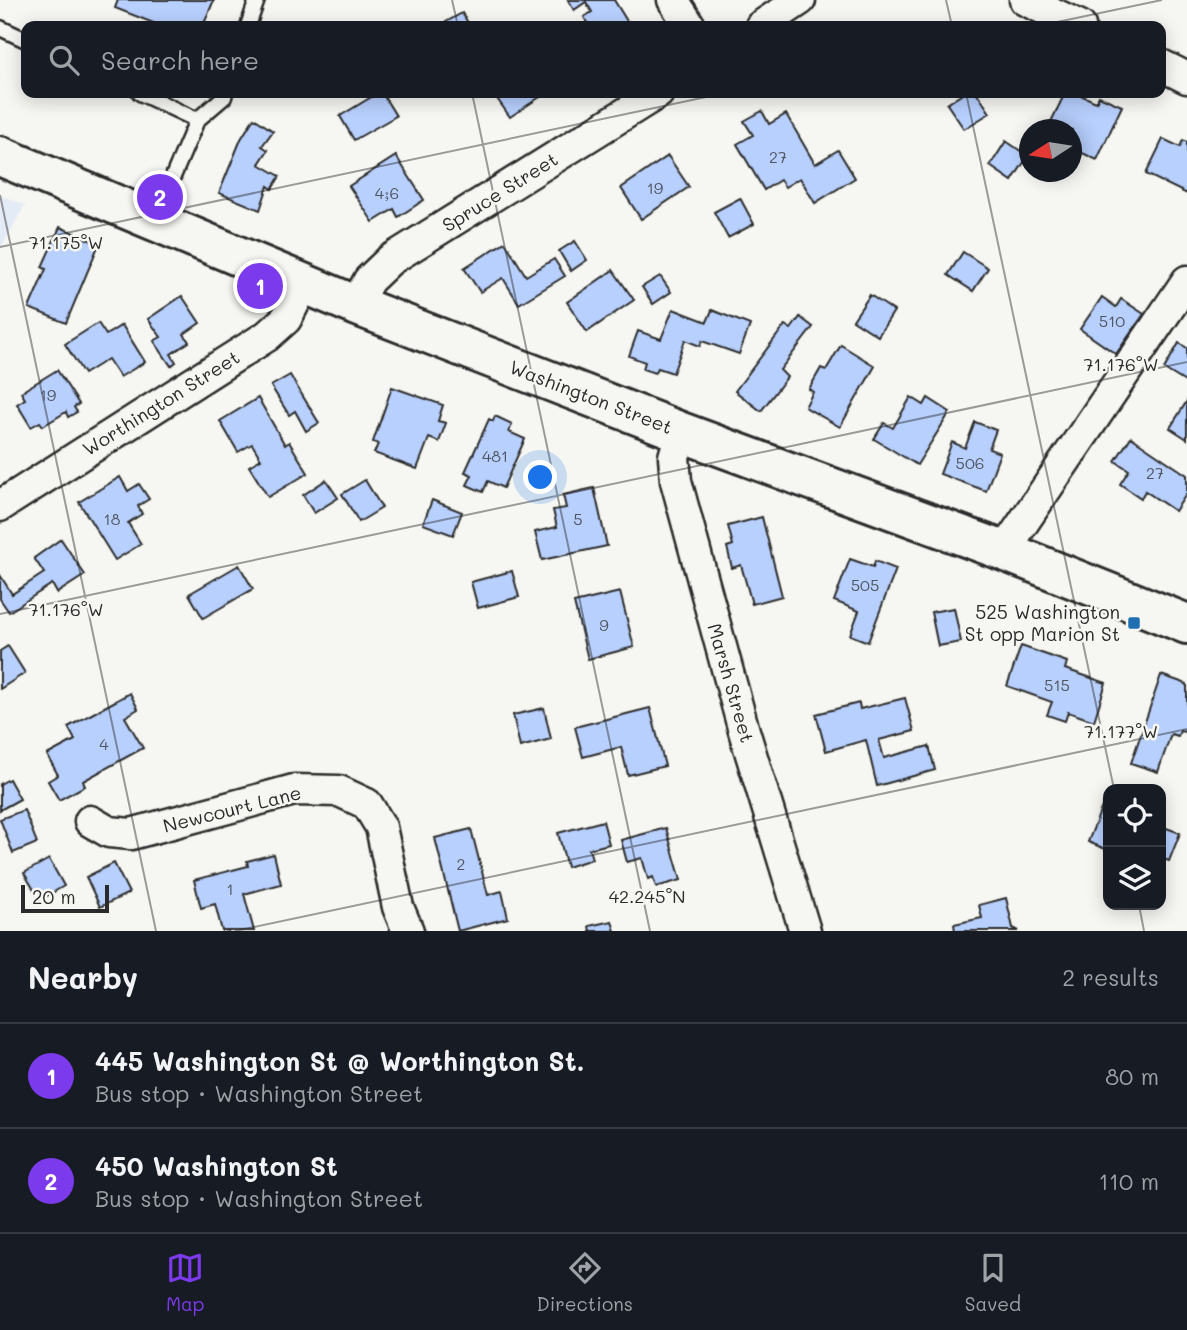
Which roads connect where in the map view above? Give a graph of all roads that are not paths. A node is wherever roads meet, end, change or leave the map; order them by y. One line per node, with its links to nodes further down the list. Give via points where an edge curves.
1 (257, 0): 5 (lane)
2 (673, 0): 6 (street)
3 (800, 0): 7 (street)
4 (1025, 0): 8 (street)
5 (250, 21)
6 (687, 21)
7 (768, 21)
8 (1069, 21)
9 (0, 27): 10 (lane)
10 (21, 38)
11 (1166, 68): 12 (street)
12 (1187, 78)
13 (151, 98): 16 (lane)
14 (223, 98): 16 (lane)
15 (650, 98): 21 (street, Spruce Street, via 390,260 369,280)
16 (197, 120): 18 (lane)
17 (0, 156): 18 (main road, Washington Street)
18 (155, 220): 20 (main road, Washington Street)
19 (1187, 281): 24 (street)
20 (304, 284): 21 (main road, Washington Street); 23 (street, Worthington Street, via 286,319 267,336)
21 (355, 305): 22 (main road, Washington Street)
22 (681, 432): 24 (main road, Washington Street); 28 (street, Marsh Street, via 674,457 676,481 744,731)
23 (0, 506)
24 (1004, 551): 25 (main road, Washington Street)
25 (1184, 617)
26 (90, 821): 27 (street, Newcourt Lane, via 109,832 131,834 294,790 339,791 366,804 381,827 398,907)
27 (408, 931)
28 (805, 931)

